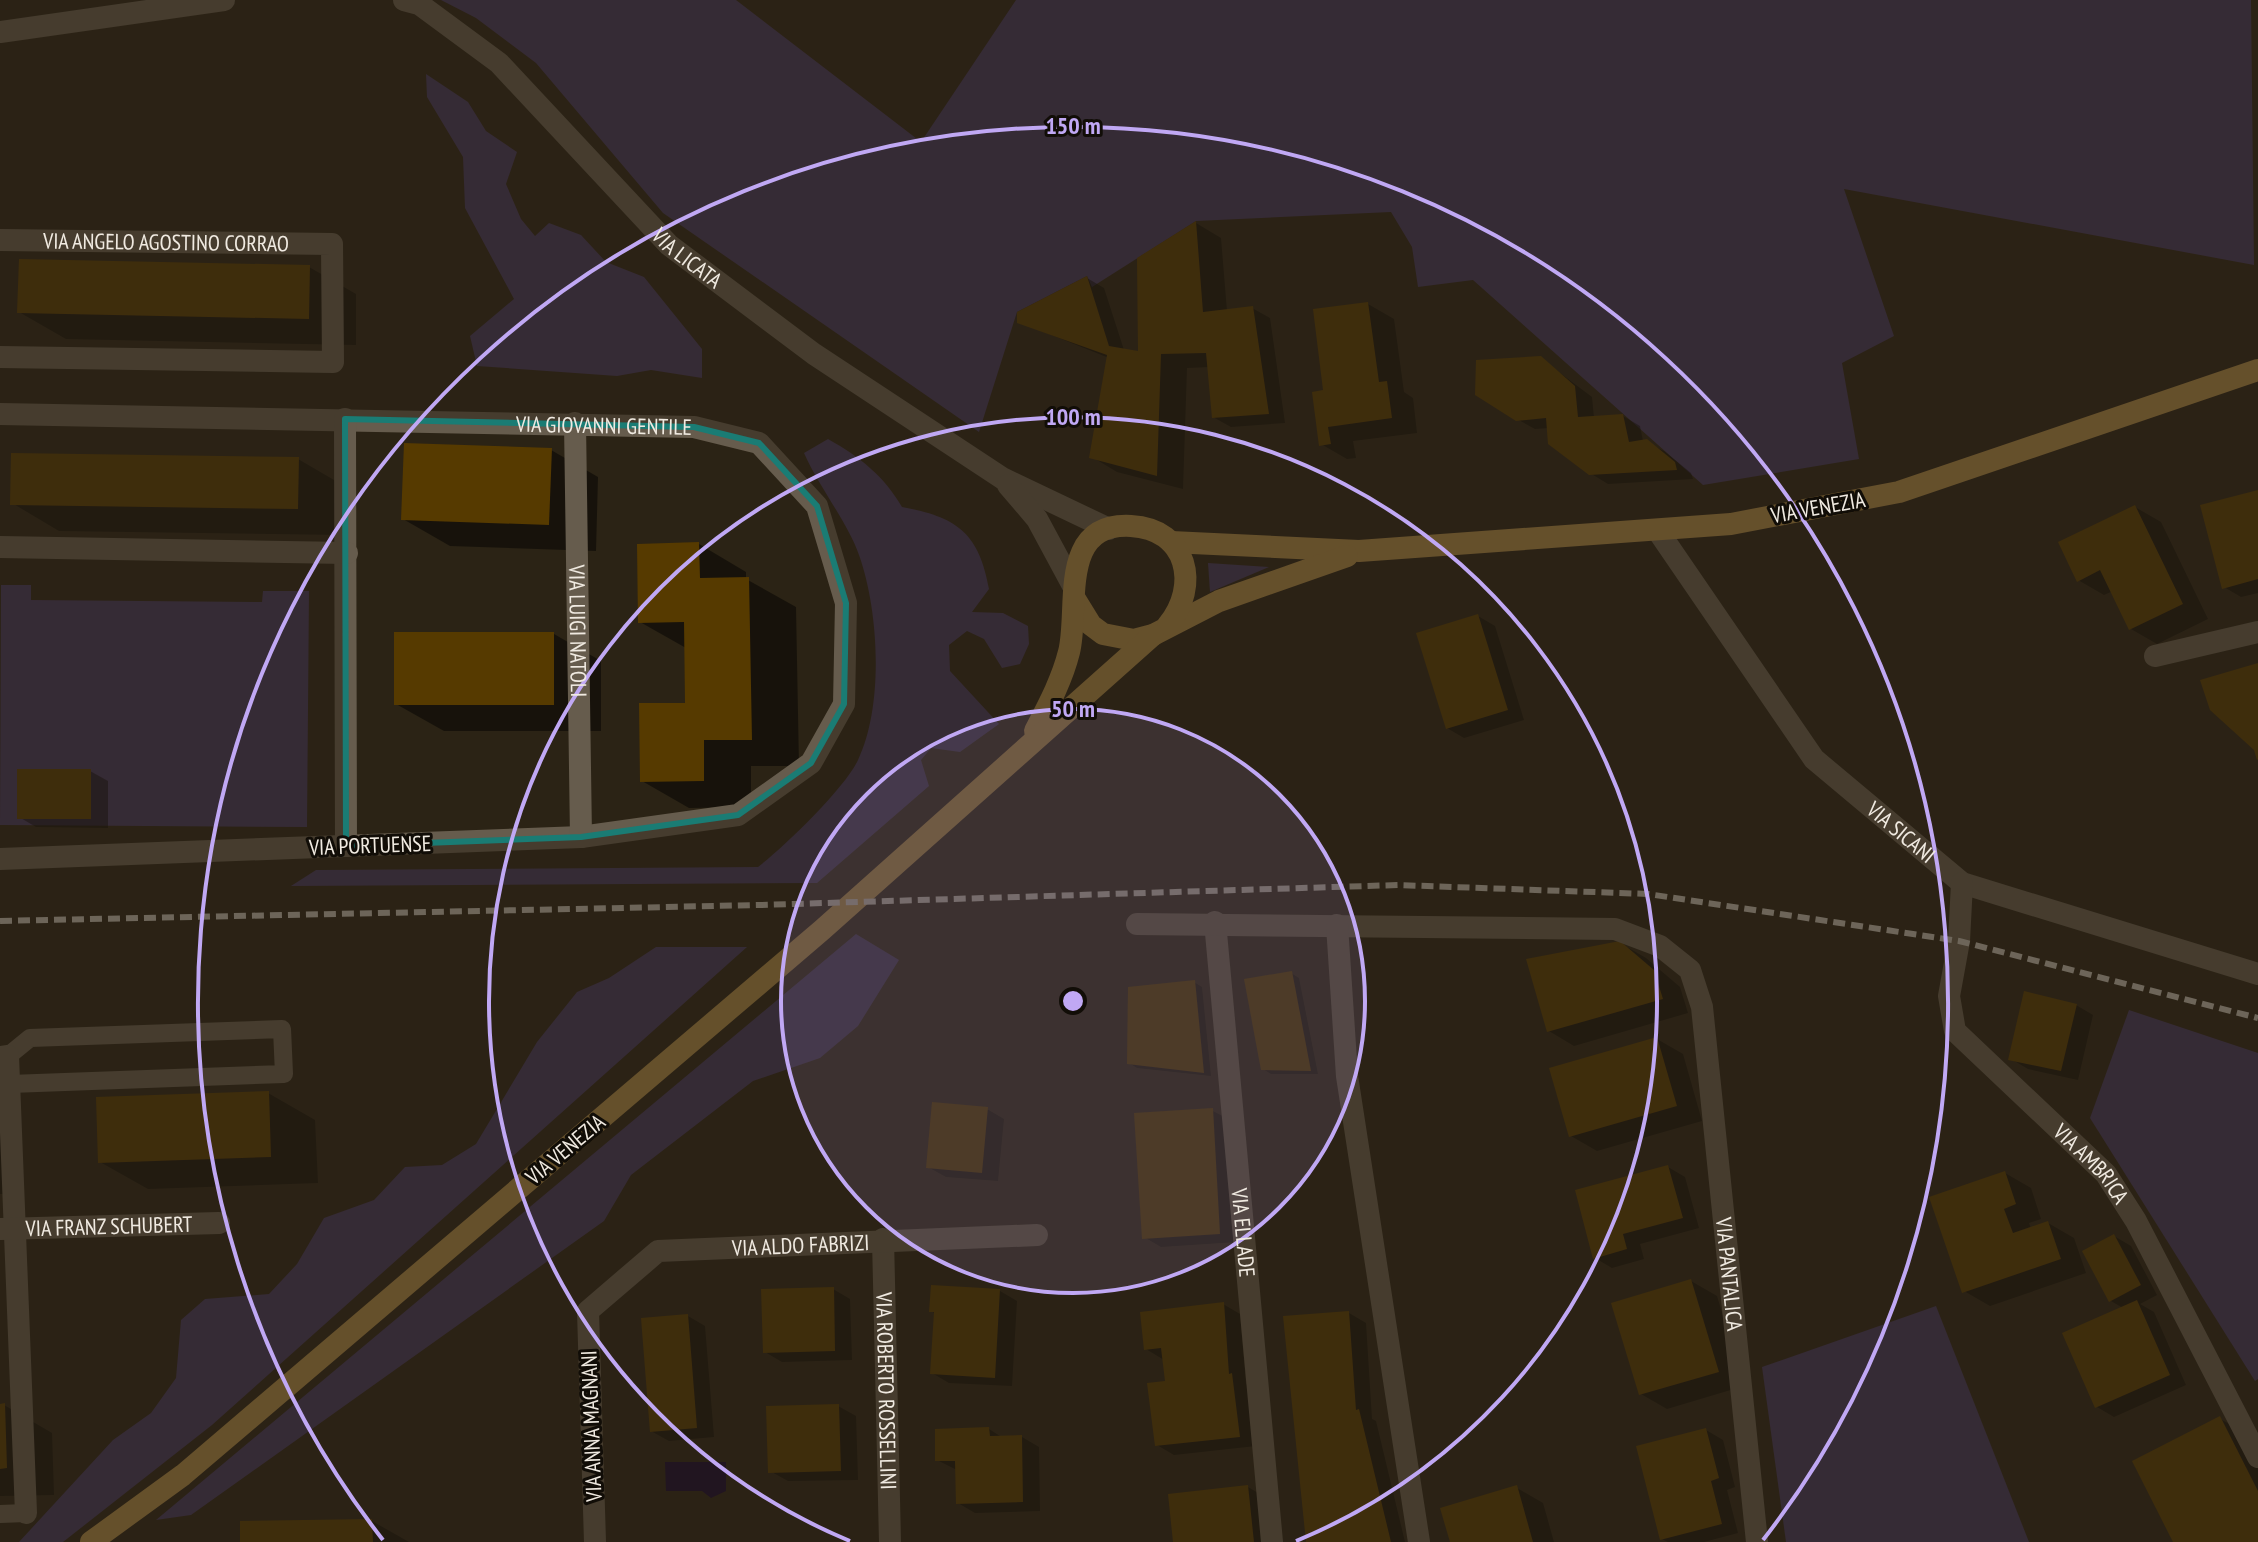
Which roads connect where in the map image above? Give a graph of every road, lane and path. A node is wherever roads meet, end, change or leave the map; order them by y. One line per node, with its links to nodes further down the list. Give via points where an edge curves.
1 (224, 0): 3 (street)
2 (404, 0): 10 (street, VIA LICATA, via 419,4 499,63 669,245 814,354)
3 (0, 32)
4 (0, 240): 5 (street, VIA ANGELO AGOSTINO CORRAO, via 332,244 333,362)
5 (0, 357)
6 (2258, 370): 12 (main road, VIA VENEZIA, via 1899,492 1731,524)
7 (0, 414): 8 (street, VIA GIOVANNI GENTILE)
8 (345, 419): 9 (street, VIA GIOVANNI GENTILE); 16 (street)
9 (575, 423): 22 (street, VIA GIOVANNI GENTILE, via 694,427 759,443 817,506 846,603 844,704 811,763); 23 (street, VIA LUIGI NATOLI)
10 (1002, 478): 11 (street); 17 (street, via 1037,519)
11 (1109, 529): 13 (main road, via 1144,527); 17 (main road, via 1082,552)
12 (1658, 531): 15 (main road, VIA VENEZIA); 26 (street, VIA SICANI, via 1814,759)
13 (1171, 542): 15 (main road); 18 (main road, via 1186,572 1187,591 1181,610)
14 (0, 547): 16 (street)
15 (1359, 551): 18 (main road, via 1219,601)
16 (347, 553): 24 (street)
17 (1074, 591): 18 (main road, via 1091,625 1103,634 1134,640); 21 (main road, via 1065,663)
18 (1160, 630): 21 (main road, VIA VENEZIA)
19 (2258, 632): 20 (street)
20 (2155, 656)
21 (1029, 743): 41 (main road, VIA VENEZIA, via 822,930 195,1465)
22 (738, 815): 23 (street, VIA PORTUENSE)
23 (581, 837): 24 (street, VIA PORTUENSE)
24 (346, 846): 25 (street, VIA PORTUENSE)
25 (0, 859)
26 (1962, 883): 30 (street, VIA SICANI); 38 (street, VIA AMBRICA, via 1949,996 1955,1031 2106,1174 2136,1221)
27 (1215, 922): 28 (street, VIA PANTALICA); 29 (street, VIA PANTALICA); 44 (street, VIA ELLADE)
28 (1137, 924)
29 (1337, 925): 45 (street, via 1347,1076); 46 (street, VIA PANTALICA, via 1615,929 1660,946 1690,970 1702,1007)
30 (2258, 974)
31 (4, 1056): 32 (street); 32 (lane, via 30,1038 282,1029 284,1074)
32 (10, 1084): 34 (street)
33 (219, 1223): 34 (street, VIA FRANZ SCHUBERT)
34 (8, 1228): 39 (street)
35 (1037, 1235): 36 (street, VIA ALDO FABRIZI)
36 (883, 1239): 37 (street, VIA ALDO FABRIZI, via 658,1251); 43 (street, VIA ROBERTO ROSSELLINI)
37 (588, 1311): 42 (street, VIA ANNA MAGNANI)
38 (2258, 1457)
39 (26, 1513): 40 (lane)
40 (0, 1514)
41 (91, 1542)
42 (595, 1542)
43 (890, 1542)
44 (1272, 1542)
45 (1419, 1542)
46 (1757, 1542)

